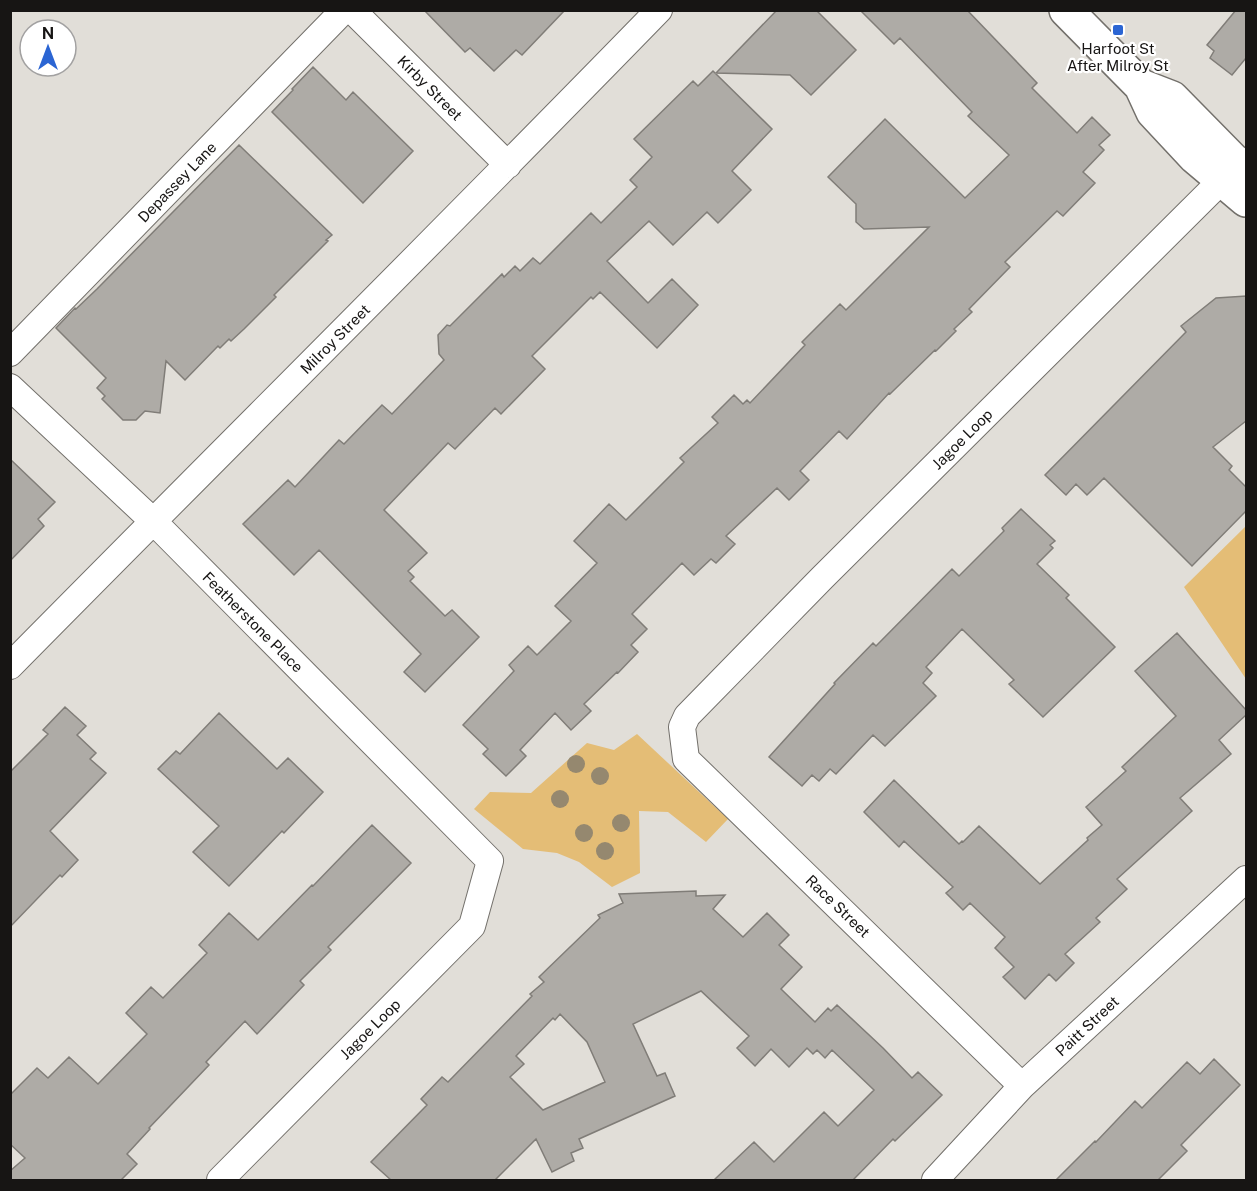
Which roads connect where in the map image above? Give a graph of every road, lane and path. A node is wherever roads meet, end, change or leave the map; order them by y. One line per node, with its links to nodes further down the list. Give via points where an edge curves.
1 (344, 10): 7 (street, Depassey Lane)
2 (352, 10): 5 (street, Kirby Street)
3 (658, 10): 5 (street, Milroy Street)
4 (1066, 10): 6 (street, via 1141,86 1153,112 1195,157)
5 (508, 165): 9 (street, Milroy Street)
6 (1237, 177): 11 (street, Jagoe Loop, via 822,578)
7 (10, 353)
8 (10, 387): 9 (street, Featherstone Place)
9 (153, 521): 10 (street, Milroy Street); 12 (street, Featherstone Place)
10 (10, 666)
11 (687, 716): 14 (street, Race Street, via 682,727 687,759)
12 (490, 861): 15 (street, Jagoe Loop, via 472,926)
13 (1246, 879): 14 (street, Paitt Street)
14 (1022, 1086): 16 (street, Paitt Street)
15 (220, 1180)
16 (935, 1180)

